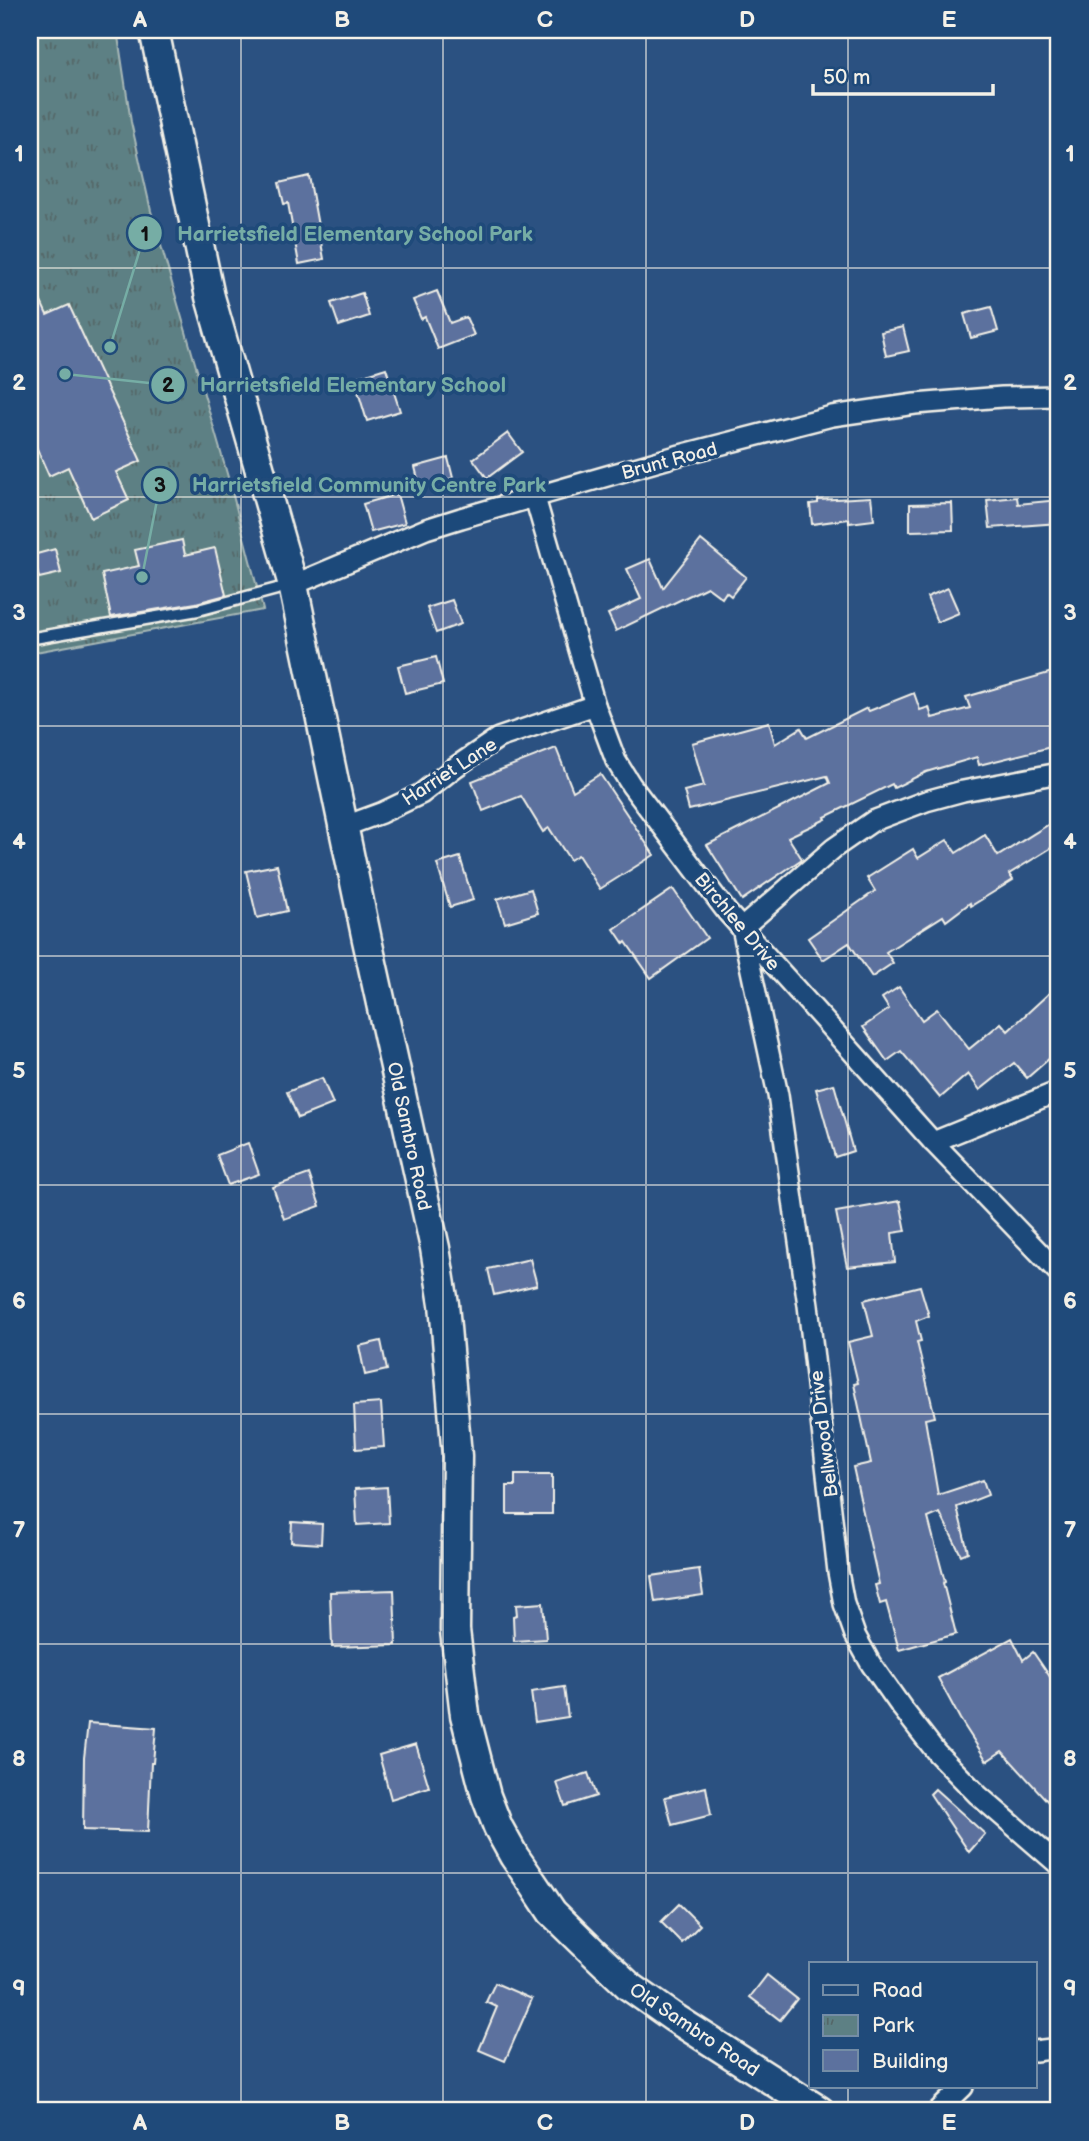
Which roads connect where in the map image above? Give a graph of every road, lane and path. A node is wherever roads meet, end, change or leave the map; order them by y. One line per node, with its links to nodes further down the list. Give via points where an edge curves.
1 (154, 30): 4 (main road, Old Sambro Road, via 210,297)
2 (1059, 396): 3 (street, Brunt Road, via 915,404 832,416)
3 (535, 498): 4 (street, Brunt Road, via 426,529); 6 (street, Birchlee Drive)
4 (293, 585): 5 (lane, via 198,610); 8 (main road, Old Sambro Road)
5 (30, 641)
6 (595, 705): 8 (street, Harriet Lane, via 498,738 421,794); 9 (street, Birchlee Drive, via 616,761 631,785)
7 (1059, 773): 9 (street, via 951,794 873,821 834,848)
8 (343, 827): 19 (main road, Old Sambro Road, via 444,1304 457,1456 455,1630 465,1714 486,1796 514,1856 552,1912 629,1986)
9 (742, 928): 11 (street, Birchlee Drive); 13 (street, Bellwood Drive, via 778,1095 844,1604 871,1664 937,1753)
10 (1059, 1091): 11 (street)
11 (933, 1142): 12 (street, Birchlee Drive)
12 (1059, 1273)
13 (1059, 1865)
14 (1059, 2048): 15 (street)
15 (1036, 2051)
16 (961, 2088): 20 (street)
17 (30, 2105): 18 (path)
18 (75, 2111)
19 (820, 2111)
20 (938, 2111)

